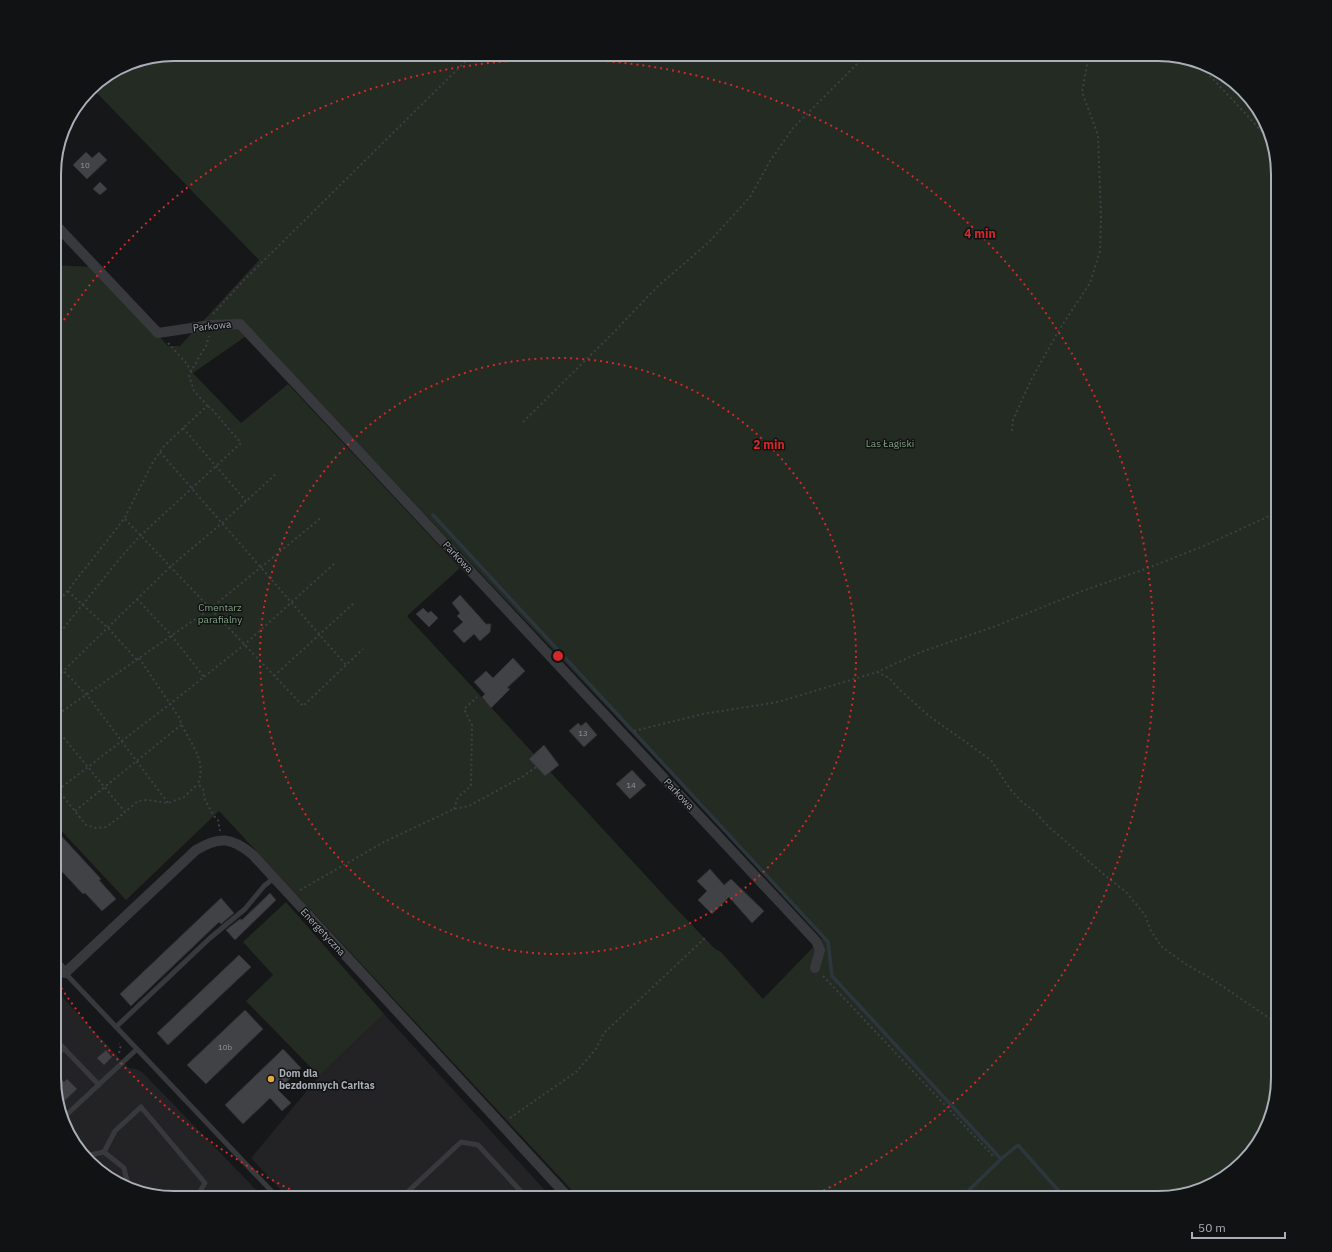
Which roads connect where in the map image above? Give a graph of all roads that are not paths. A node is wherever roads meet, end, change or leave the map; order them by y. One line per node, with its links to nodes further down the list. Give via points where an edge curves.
1 (61, 230): 3 (street, Parkowa, via 158,333 208,325 240,324 816,941 820,950)
2 (274, 878): 5 (street, Energetyczna, via 243,847 222,840 209,842 196,850); 6 (lane, via 264,886 246,909 210,938); 20 (street, Energetyczna)
3 (815, 968)
4 (61, 969): 5 (street)
5 (65, 973): 6 (lane)
6 (116, 1027): 9 (lane)
7 (61, 1045): 8 (lane)
8 (64, 1048): 10 (lane); 11 (lane)
9 (137, 1049): 11 (lane); 17 (lane)
10 (61, 1051)
11 (99, 1085): 12 (lane)
12 (67, 1114)
13 (104, 1152): 14 (lane); 15 (lane, via 124,1168); 16 (lane, via 115,1131 141,1107 205,1183)
14 (91, 1155)
15 (127, 1180)
16 (200, 1191)
17 (271, 1191)
18 (408, 1191): 19 (lane, via 461,1142 478,1145)
19 (521, 1191)
20 (563, 1191)

